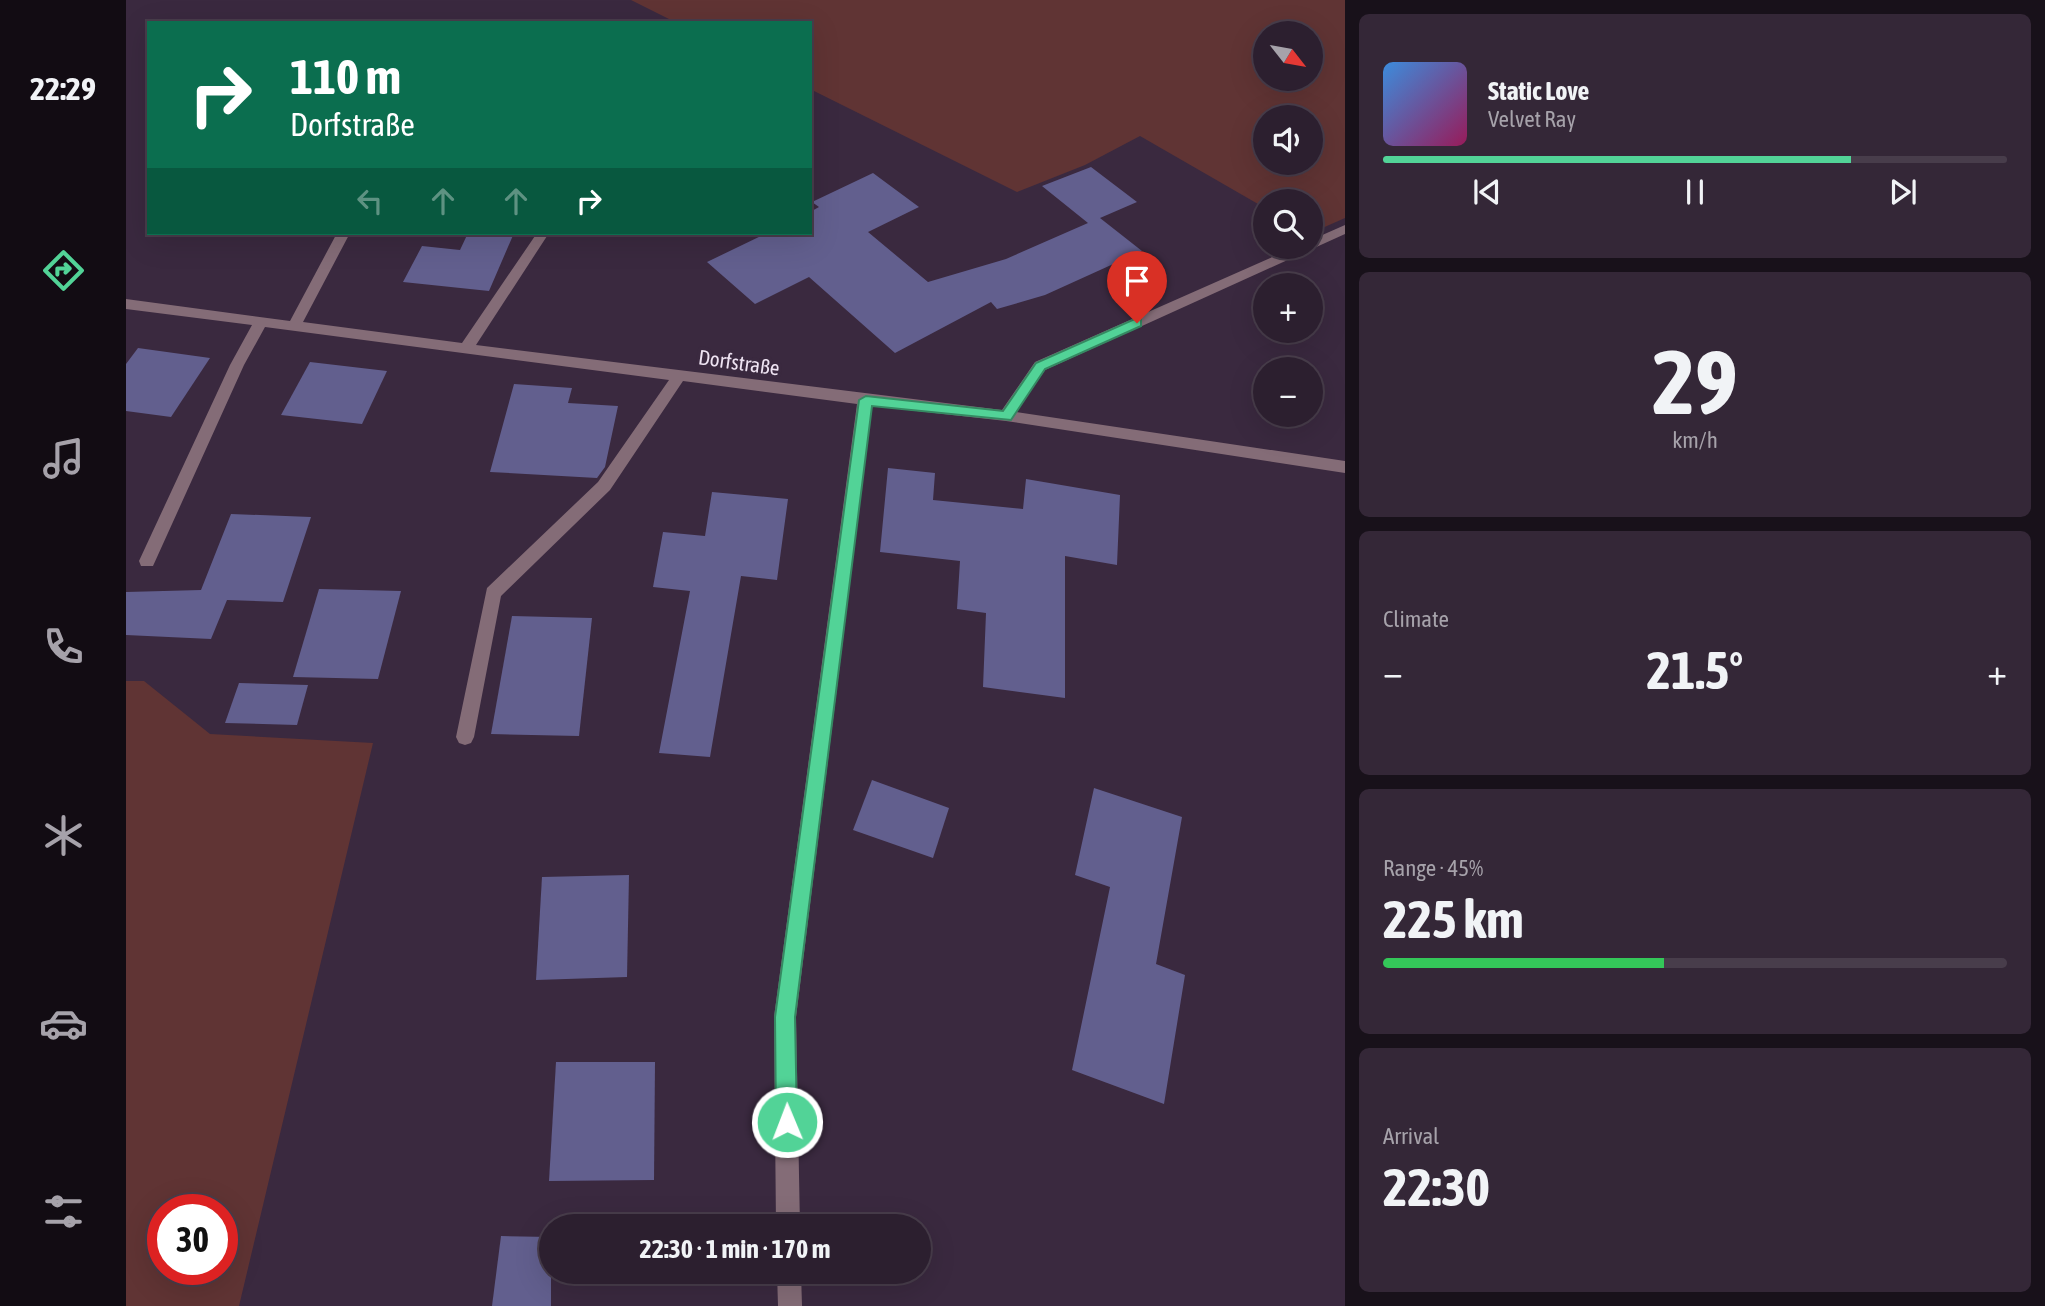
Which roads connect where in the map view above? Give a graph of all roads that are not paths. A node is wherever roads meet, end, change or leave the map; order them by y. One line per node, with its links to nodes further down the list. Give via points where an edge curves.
1 (1345, 229): 4 (street)
2 (342, 235): 8 (street)
3 (542, 235): 9 (street)
4 (1323, 239)
5 (1280, 259): 12 (street, via 1040,366)
6 (126, 304): 7 (street, Dorfstraße)
7 (261, 321): 8 (street, Dorfstraße); 14 (street)
8 (295, 325): 9 (street, Dorfstraße)
9 (466, 348): 10 (street, Dorfstraße)
10 (679, 376): 11 (street, Dorfstraße); 15 (street, via 604,486 493,593)
11 (866, 400): 12 (street, Dorfstraße); 16 (street, via 785,1017)
12 (1006, 416): 13 (street, Dorfstraße)
13 (1345, 467)
14 (147, 561)
15 (465, 737)
16 (788, 1214)
17 (789, 1284): 18 (street)
18 (790, 1306)

